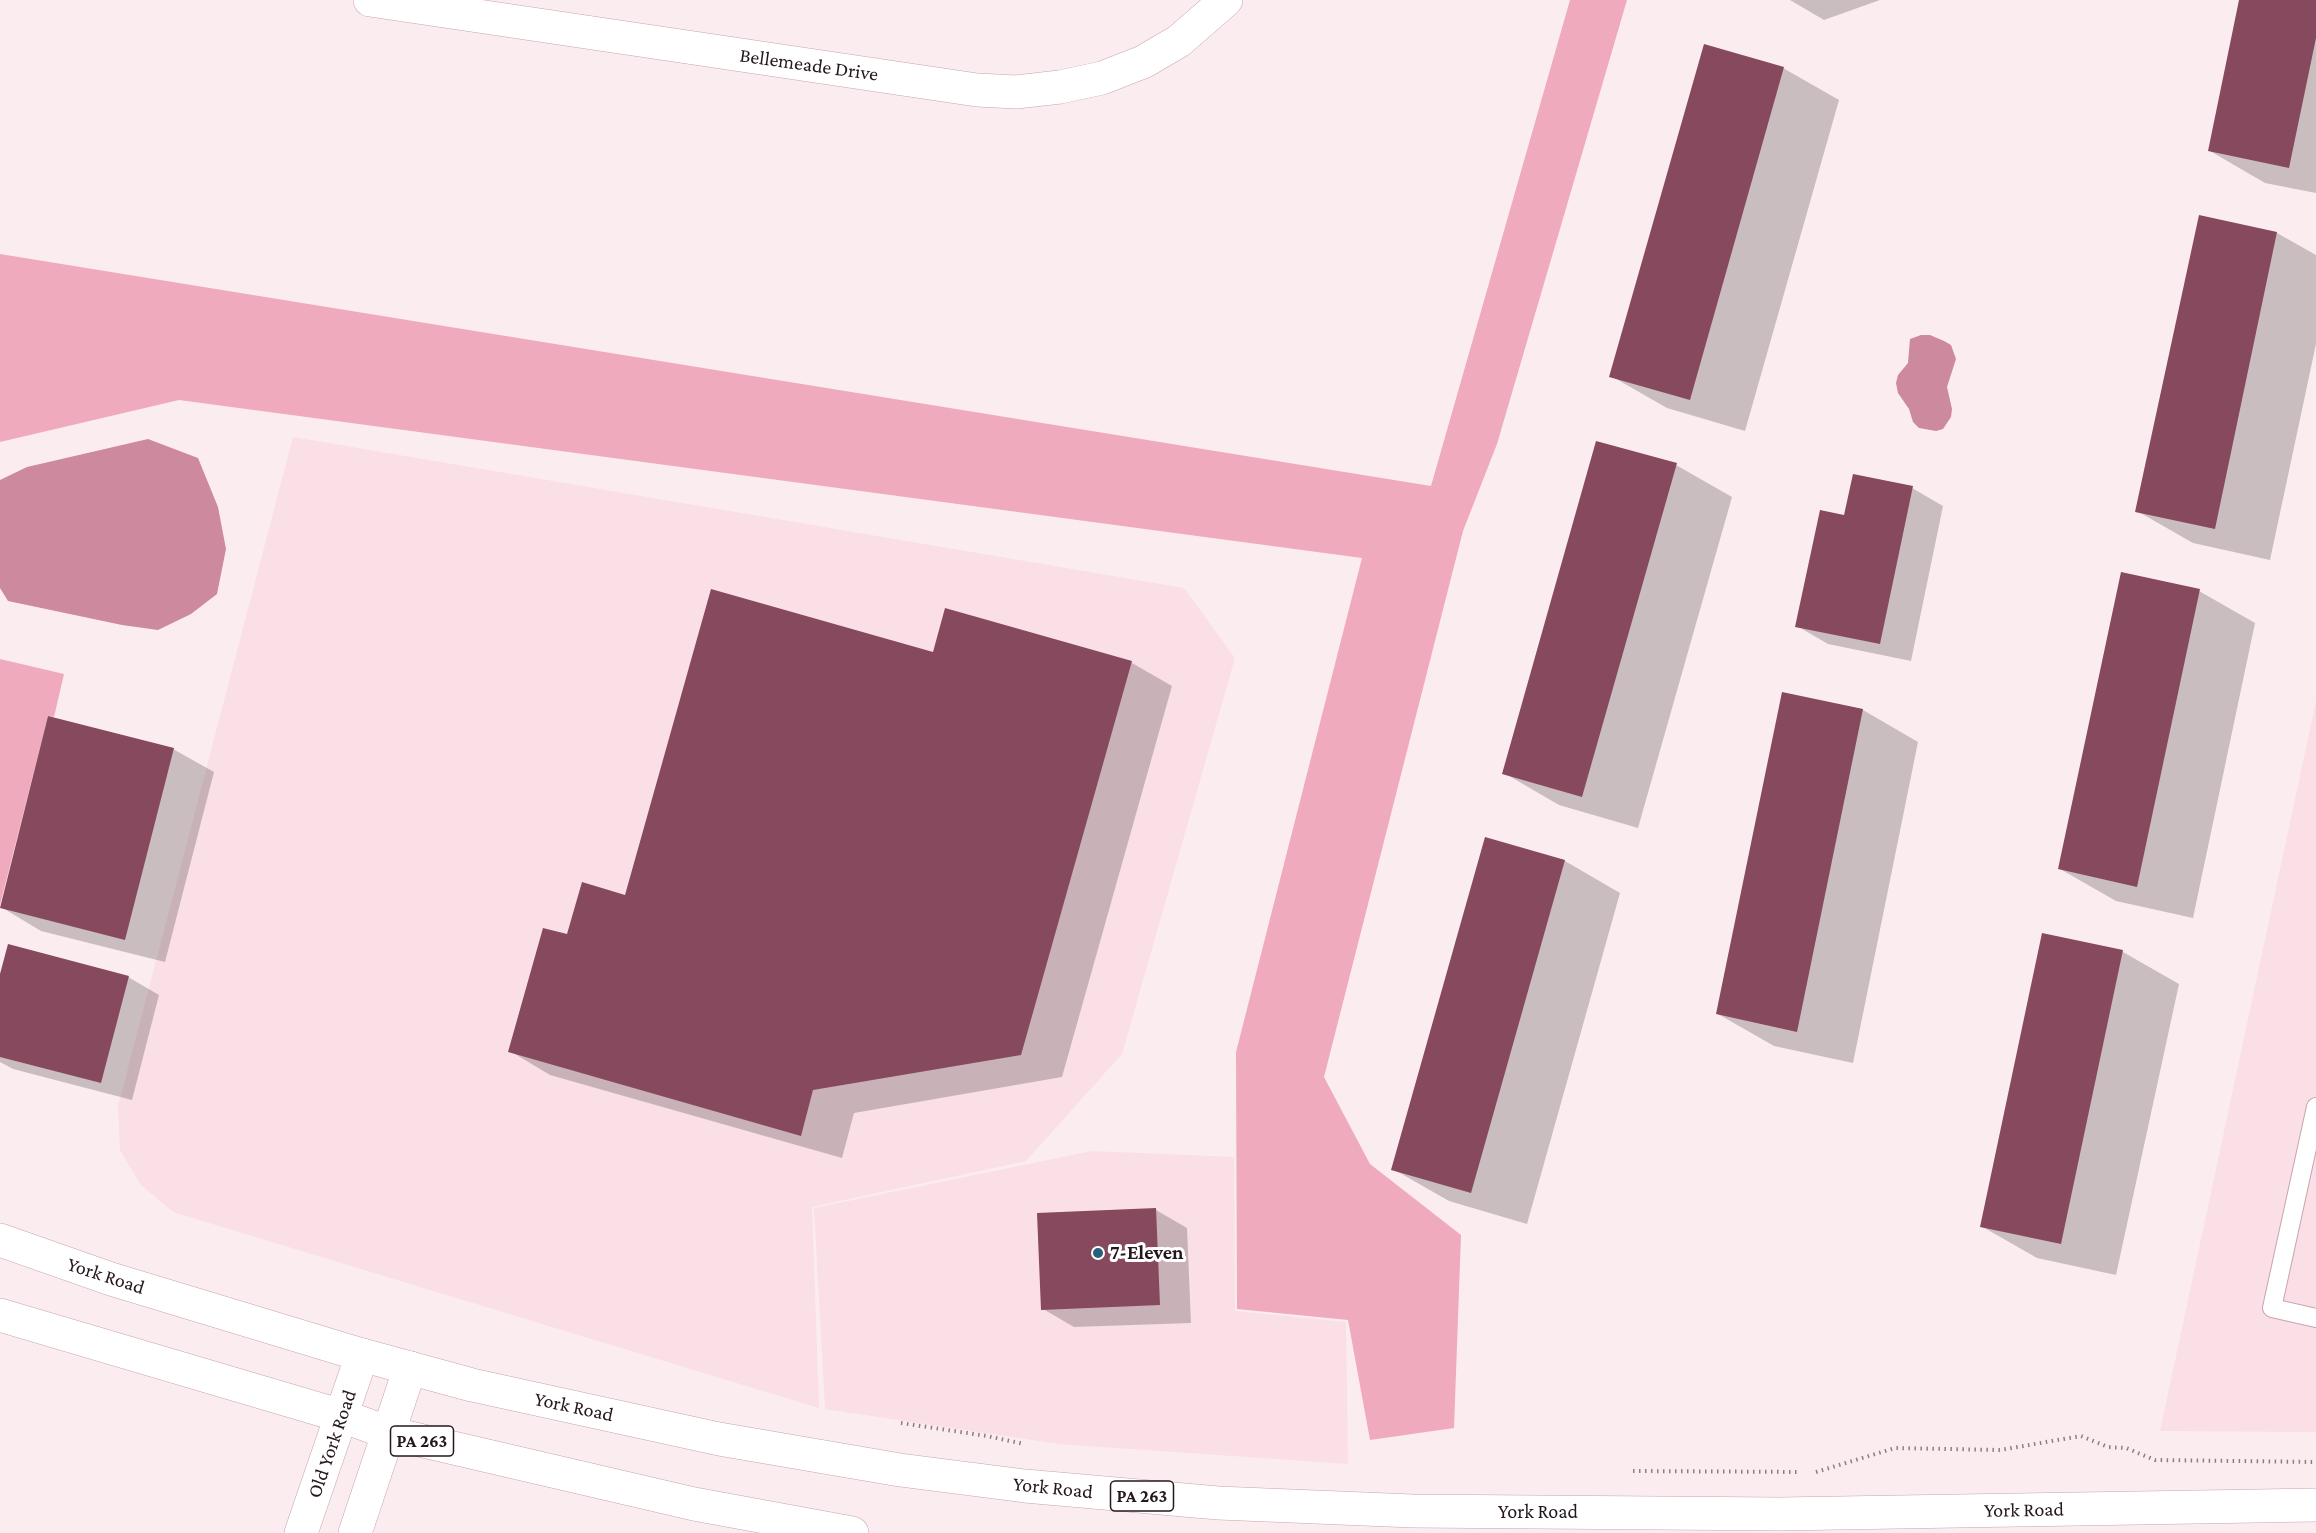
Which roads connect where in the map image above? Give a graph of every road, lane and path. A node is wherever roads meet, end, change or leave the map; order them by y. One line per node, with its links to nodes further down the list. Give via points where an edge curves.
1 (370, 0): 2 (main road, Bellemeade Drive, via 977,90 1016,92 1102,78 1143,62 1179,41)
2 (1226, 0)
3 (2316, 1107): 6 (lane, via 2272,1308)
4 (0, 1240): 7 (main road, York Road / PA 263, via 111,1279)
5 (0, 1315): 9 (main road, PA 263)
6 (2316, 1318)
7 (362, 1355): 8 (main road, York Road / PA 263); 9 (main road, Old York Road)
8 (410, 1368): 11 (main road); 16 (main road, York Road / PA 263, via 719,1439 900,1470 1025,1486 1218,1503 1413,1511)
9 (342, 1416): 11 (main road, PA 263); 18 (main road, Old York Road)
10 (901, 1423): 12 (path)
11 (389, 1433): 19 (main road); 20 (main road, PA 263, via 694,1504)
12 (1027, 1445)
13 (2316, 1462): 14 (path, via 2155,1460 2081,1436 2000,1450 1895,1448 1818,1472)
14 (1629, 1471)
15 (2316, 1505): 17 (main road, York Road / PA 263)
16 (1545, 1522): 17 (main road, York Road / PA 263, via 1780,1514)
17 (1871, 1522)
18 (301, 1533)
19 (356, 1533)
20 (852, 1533)

